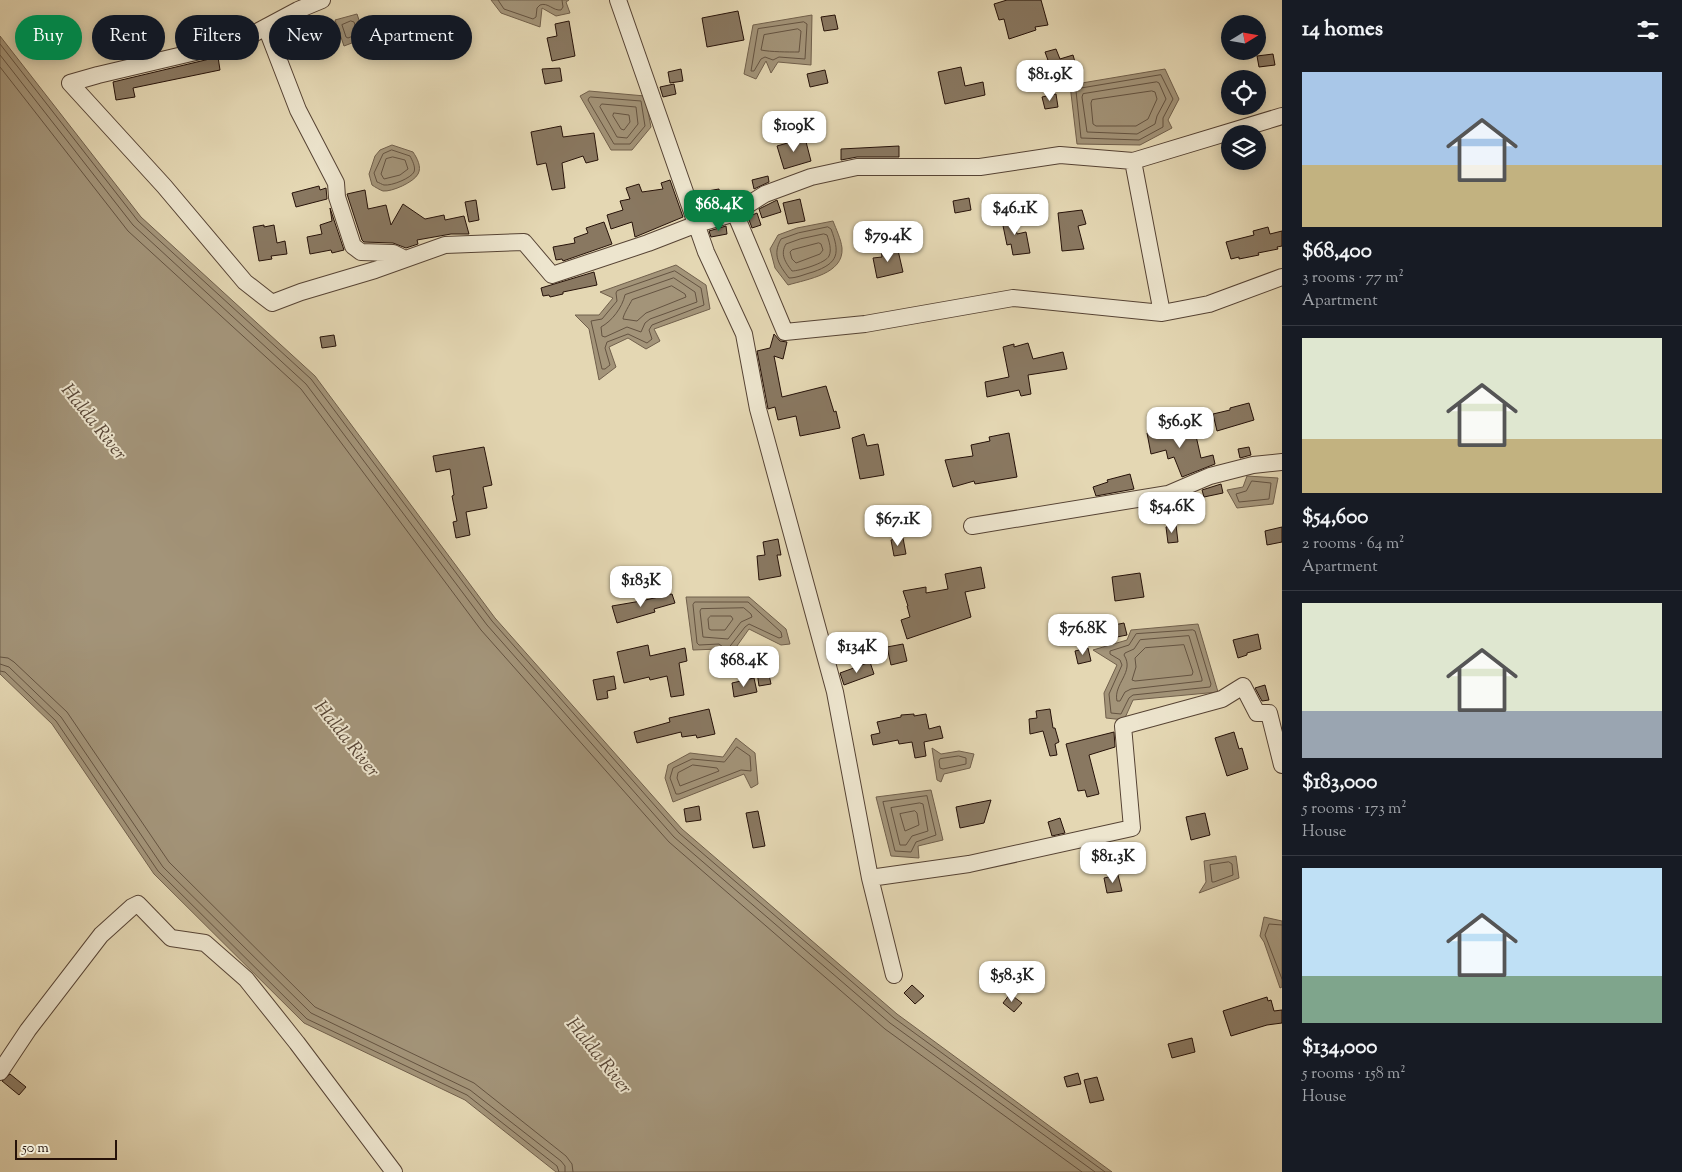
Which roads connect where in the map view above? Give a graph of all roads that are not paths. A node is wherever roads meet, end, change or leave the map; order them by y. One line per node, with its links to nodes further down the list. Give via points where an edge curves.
1 (322, 0): 3 (street)
2 (618, 0): 7 (street)
3 (266, 27): 8 (street, via 298,110 336,183 336,197 353,246 360,252 393,252); 8 (street, via 238,42 70,83 164,186 245,282 272,303)
4 (1282, 116): 5 (street)
5 (1133, 161): 6 (street, via 1060,155 980,167 857,167 802,180 766,194); 10 (street)
6 (735, 213): 7 (street); 10 (street, via 785,332 866,324 1013,298)
7 (697, 224): 8 (street, via 552,275 524,242 445,245); 14 (street, via 706,252 744,334 758,409 835,692)
8 (406, 259)
9 (1282, 277): 10 (street, via 1209,304)
10 (1162, 313)
11 (1282, 462): 12 (street, via 1253,465 1210,476 1168,494)
12 (972, 526)
13 (1282, 766): 14 (street, via 1269,713 1257,713 1243,686 1222,699 1123,726 1132,828 969,864)
14 (870, 878): 15 (street)
15 (894, 975)
16 (0, 1072): 17 (street, via 101,935 138,904 171,938 205,943 246,979)
17 (394, 1172)

